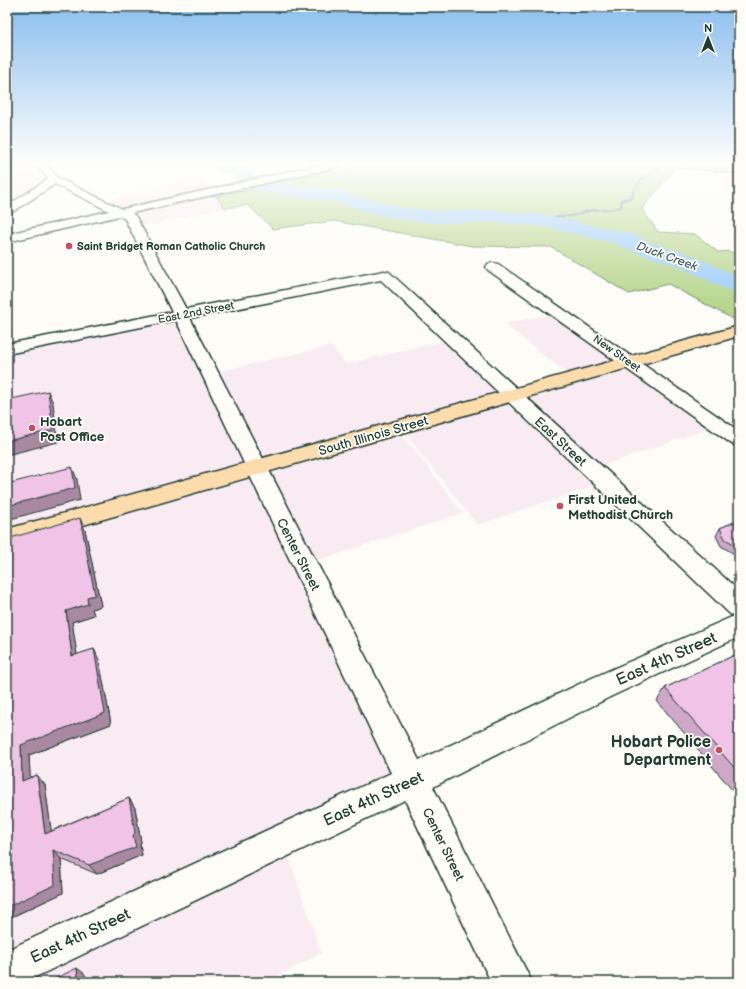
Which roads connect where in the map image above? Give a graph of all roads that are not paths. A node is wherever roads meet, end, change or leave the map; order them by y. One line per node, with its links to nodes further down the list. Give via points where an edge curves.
1 (115, 210): 3 (street, Center Street)
2 (134, 210): 3 (street)
3 (121, 213): 4 (street); 7 (street, Center Street, via 130,217)
4 (7, 238)
5 (494, 267): 10 (street, New Street)
6 (384, 274): 7 (street, East 2nd Street); 11 (street, East Street)
7 (181, 315): 9 (street, East 2nd Street); 13 (street, Center Street)
8 (739, 331): 10 (main road, South Illinois Street)
9 (7, 349)
10 (629, 362): 11 (main road, South Illinois Street); 12 (street, New Street)
11 (512, 395): 13 (main road, South Illinois Street); 15 (street, East Street)
12 (739, 440)
13 (256, 468): 14 (main road, South Illinois Street); 17 (street, Center Street)
14 (7, 538)
15 (739, 608)
16 (739, 626): 17 (street, East 4th Street, via 602,687)
17 (412, 780): 18 (street, East 4th Street); 19 (street, Center Street)
18 (7, 970)
19 (512, 982)

